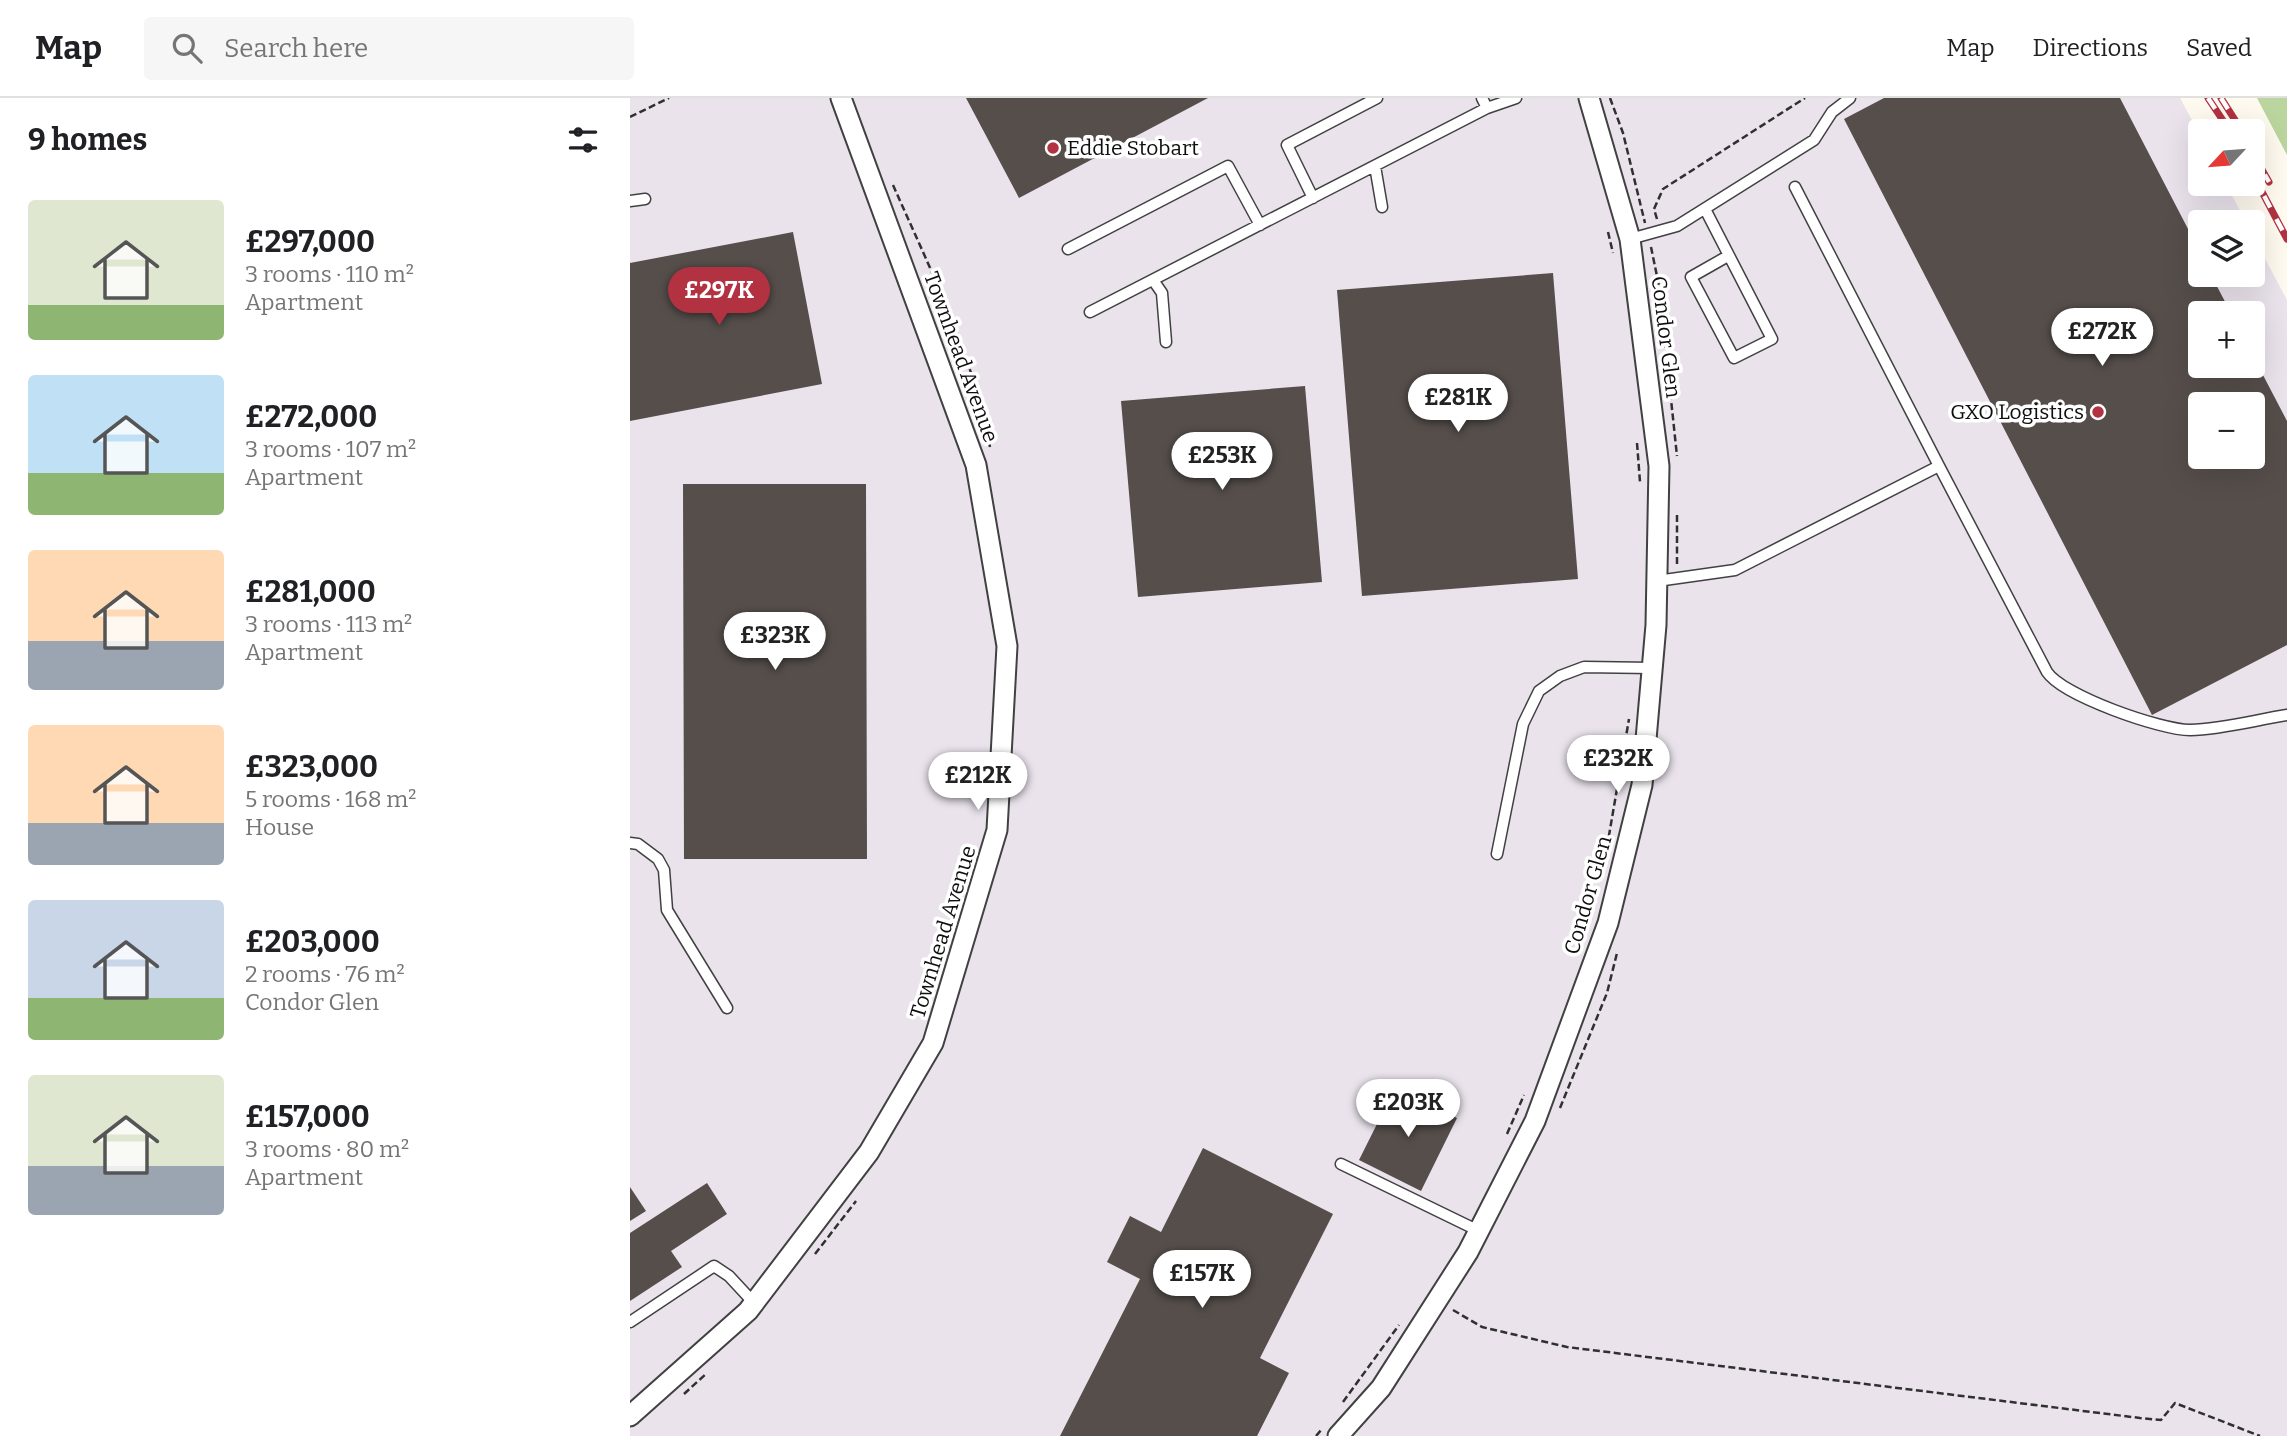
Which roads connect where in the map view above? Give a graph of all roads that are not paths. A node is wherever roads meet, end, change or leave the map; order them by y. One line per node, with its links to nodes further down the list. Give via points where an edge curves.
1 (827, 98): 8 (street, Townhead Avenue)
2 (841, 98): 8 (street, Townhead Avenue)
3 (1377, 98): 11 (lane, via 1287,145)
4 (1516, 98): 7 (lane)
5 (1589, 98): 17 (street, Condor Glen)
6 (1850, 98): 15 (lane, via 1832,112 1814,140)
7 (1485, 103): 9 (lane)
8 (851, 124): 32 (street, Townhead Avenue, via 976,465 1007,646 997,830 933,1043 869,1152)
9 (1375, 166): 11 (lane); 14 (lane)
10 (1795, 187): 23 (lane)
11 (1313, 198): 16 (lane)
12 (645, 199): 13 (lane)
13 (630, 201)
14 (1382, 207)
15 (1705, 209): 17 (lane, via 1661,232); 19 (lane)
16 (1260, 225): 18 (lane, via 1228,166); 20 (lane)
17 (1639, 237): 24 (street, Condor Glen)
18 (1068, 250)
19 (1728, 256): 19 (lane, via 1691,276 1734,358 1772,339)
20 (1153, 280): 21 (lane); 22 (lane, via 1162,293)
21 (1090, 312)
22 (1166, 342)
23 (1939, 466): 24 (lane, via 1735,570); 26 (lane, via 2047,672 2065,690 2179,729)
24 (1667, 579): 25 (street, Condor Glen)
25 (1652, 668): 28 (lane, via 1584,667 1539,691 1524,724); 31 (street, Condor Glen, via 1642,785 1608,923 1535,1121)
26 (2287, 715)
27 (630, 843): 29 (lane, via 658,859 664,870 667,910)
28 (1497, 854)
29 (727, 1008)
30 (1341, 1164): 31 (lane)
31 (1479, 1231): 35 (street, Condor Glen, via 1381,1388)
32 (754, 1303): 33 (lane, via 715,1266); 34 (street, Townhead Avenue)
33 (630, 1322)
34 (630, 1416)
35 (1331, 1432)

